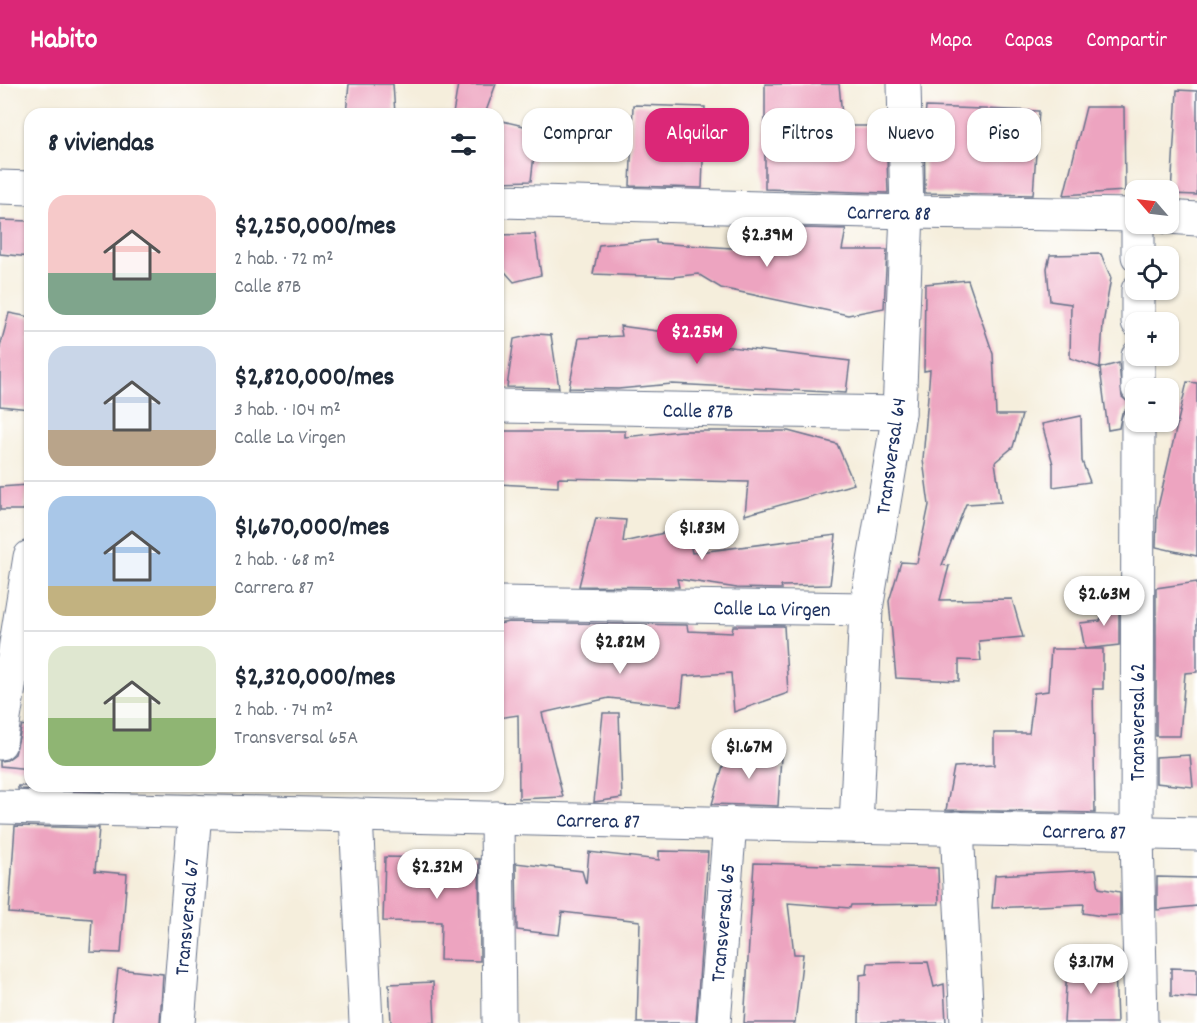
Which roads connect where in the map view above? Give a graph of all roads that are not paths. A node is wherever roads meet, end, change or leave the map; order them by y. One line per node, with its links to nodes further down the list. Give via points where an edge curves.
1 (904, 84): 5 (street, Transversal 64)
2 (0, 187): 3 (street)
3 (24, 188)
4 (504, 201): 5 (street, Carrera 88)
5 (907, 212): 6 (street, Carrera 88); 10 (street, Transversal 64)
6 (1125, 215)
7 (1179, 218): 8 (street)
8 (1197, 219)
9 (504, 406): 10 (street, Calle 87B)
10 (898, 413): 14 (street, Transversal 64)
11 (1138, 432): 23 (street, Transversal 62)
12 (24, 594): 15 (street)
13 (504, 603): 14 (street, Calle La Virgen)
14 (866, 609): 21 (street, Transversal 64)
15 (0, 742)
16 (211, 803): 17 (street, Carrera 87); 18 (street, Carrera 87); 25 (street, Transversal 67)
17 (0, 807)
18 (356, 814): 19 (street, Carrera 87); 26 (street)
19 (496, 818): 20 (street, Carrera 87); 27 (street)
20 (730, 823): 21 (street, Carrera 87); 28 (street, Transversal 65)
21 (856, 826): 22 (street, Carrera 87)
22 (957, 828): 23 (street, Carrera 87); 29 (street)
23 (1137, 832): 24 (street, Carrera 87); 30 (street, Transversal 62)
24 (1197, 834)
25 (178, 1023)
26 (366, 1023)
27 (500, 1023)
28 (714, 1023)
29 (967, 1023)
30 (1141, 1023)

